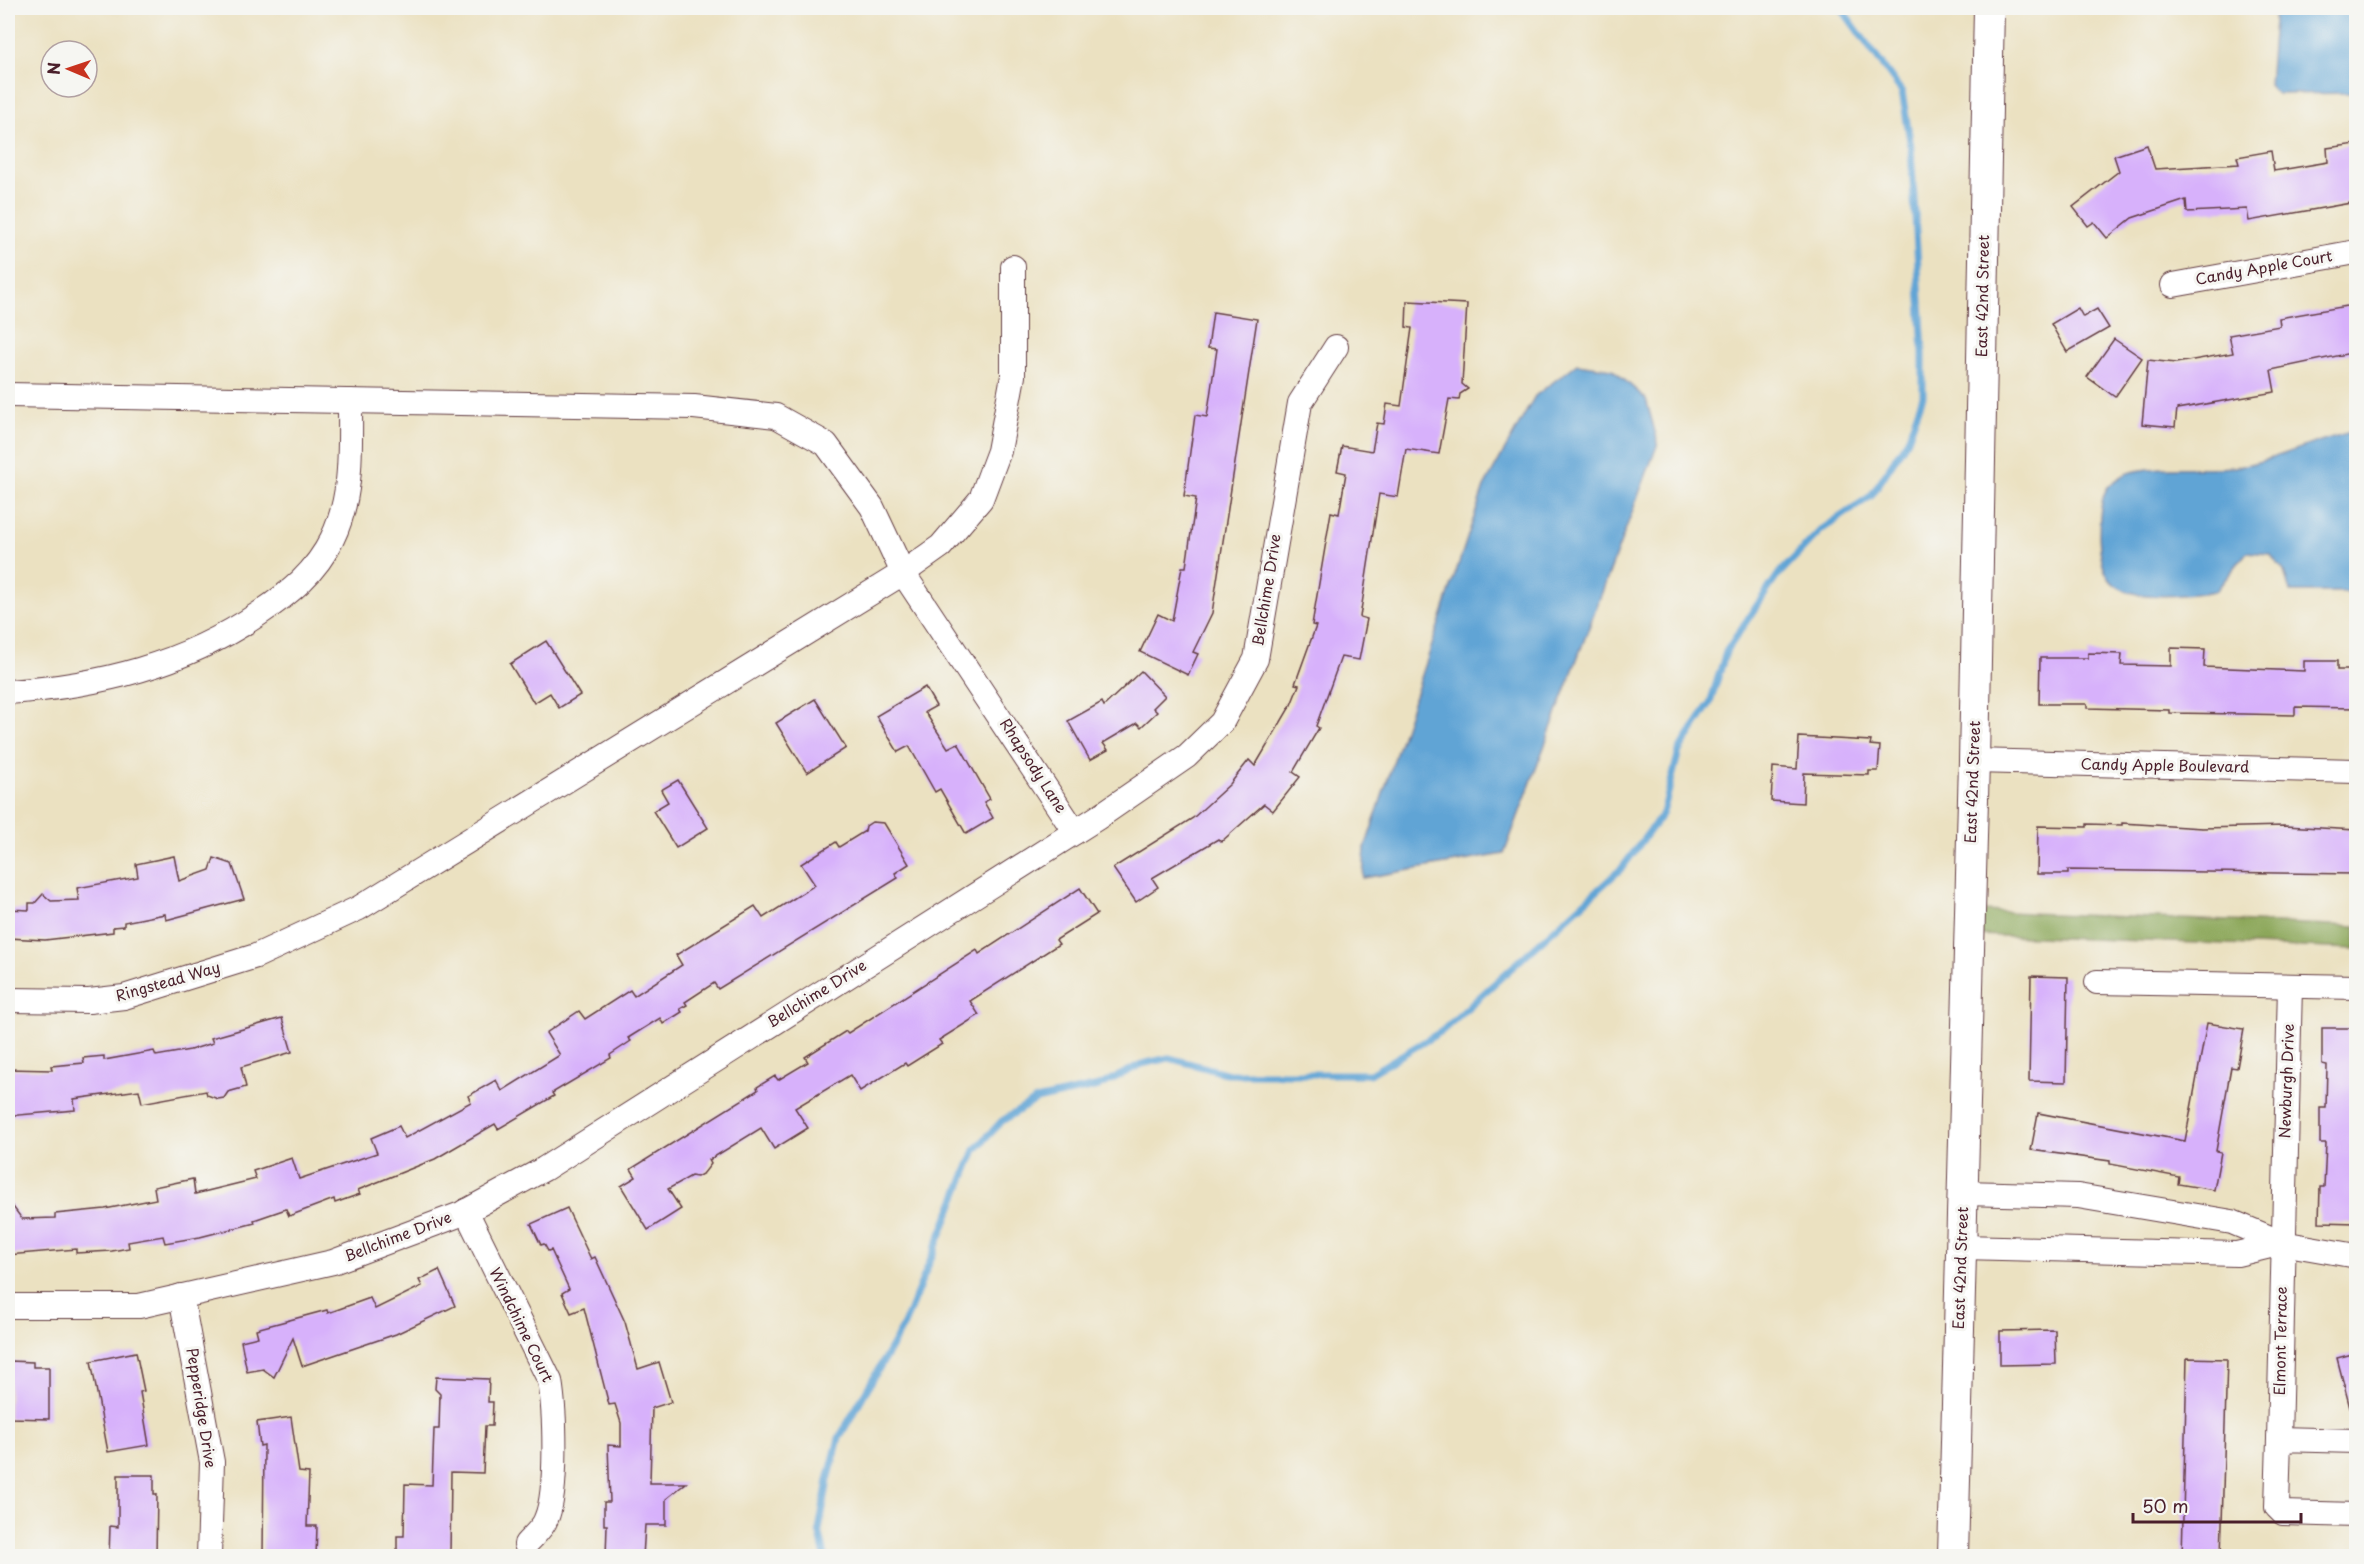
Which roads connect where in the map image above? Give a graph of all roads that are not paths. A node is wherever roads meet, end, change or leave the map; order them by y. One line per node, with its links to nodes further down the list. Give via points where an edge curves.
1 (1989, 8): 10 (street, East 42nd Street)
2 (2356, 252): 4 (street, Candy Apple Court)
3 (1013, 267): 8 (street, Ringstead Way, via 1013,376 995,460 981,499 941,546)
4 (2172, 285)
5 (1336, 347): 12 (street, Bellchime Drive, via 1300,403 1256,659 1222,722 1187,756)
6 (8, 395): 7 (street, Rhapsody Lane)
7 (350, 401): 8 (street, Rhapsody Lane, via 694,407 776,416 826,444 872,507); 9 (street, via 350,458 340,516 321,557 294,589 213,642 155,666 69,686)
8 (903, 573): 12 (street, Rhapsody Lane); 16 (street, Ringstead Way, via 359,908 256,956 124,998)
9 (8, 692)
10 (1974, 761): 11 (street, Candy Apple Boulevard); 17 (street, East 42nd Street)
11 (2356, 771)
12 (1075, 832): 18 (street, Bellchime Drive, via 544,1169)
13 (2097, 982): 14 (street)
14 (2290, 986): 15 (street); 19 (street, Newburgh Drive)
15 (2356, 987)
16 (8, 1000)
17 (1963, 1193): 19 (street, via 2078,1196 2232,1222); 20 (street, East 42nd Street)
18 (466, 1211): 22 (street, Bellchime Drive, via 333,1262); 27 (street, Windchime Court, via 550,1382 555,1412 551,1497 546,1520)
19 (2283, 1243): 20 (street, via 2237,1254); 21 (street); 24 (street, Elmont Terrace)
20 (1962, 1247): 29 (street, East 42nd Street)
21 (2356, 1256)
22 (181, 1296): 23 (street, Bellchime Drive, via 139,1306); 28 (street, Pepperidge Drive, via 212,1462)
23 (8, 1306)
24 (2279, 1439): 25 (street); 26 (street, Elmont Terrace, via 2280,1512)
25 (2356, 1441)
26 (2356, 1515)
27 (526, 1544)
28 (209, 1557)
29 (1953, 1557)

